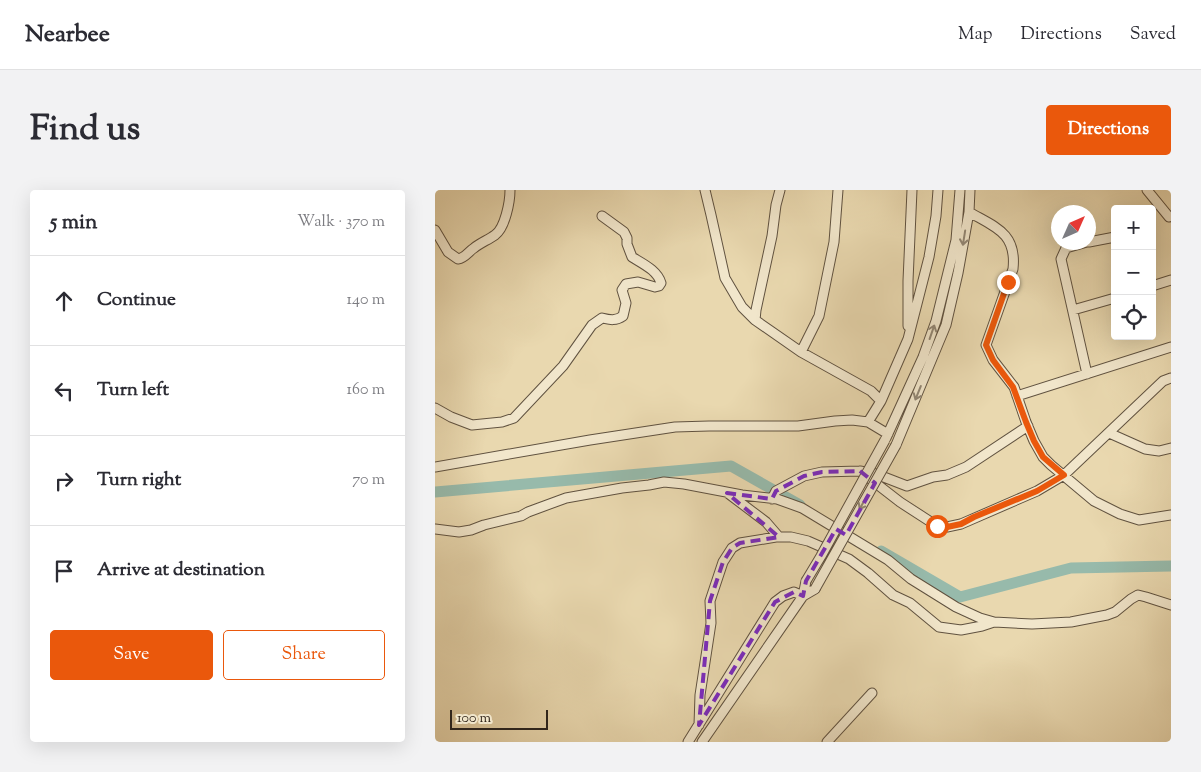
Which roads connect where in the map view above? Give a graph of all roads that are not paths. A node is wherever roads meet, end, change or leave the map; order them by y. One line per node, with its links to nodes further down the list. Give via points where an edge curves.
1 (510, 190): 13 (street, via 507,209 497,234 475,246 463,258 458,259 448,252)
2 (705, 190): 21 (street, via 725,278 742,307)
3 (780, 190): 21 (street)
4 (838, 190): 24 (street, via 834,242 819,316)
5 (912, 190): 22 (street)
6 (938, 190): 22 (street, via 929,257)
7 (960, 190): 33 (street, one-way to 7, via 936,322 956,240)
8 (970, 190): 10 (street)
9 (1147, 190): 12 (street)
10 (969, 212): 27 (street, via 1002,231 1013,250 1013,269 986,345); 43 (street, one-way to 43, bridge, via 946,325 896,445 815,589)
11 (602, 216): 29 (street, via 624,232 632,257 658,275 659,286 638,282 626,284 622,290 626,303 623,316 618,320 602,318 592,325 563,366 513,418 472,425)
12 (1169, 216)
13 (435, 230)
14 (1111, 238): 15 (street)
15 (1096, 241)
16 (1065, 250): 20 (street, via 1061,259)
17 (1171, 280): 18 (street)
18 (1156, 285)
19 (1111, 299): 20 (street)
20 (1073, 310): 25 (street)
21 (755, 320): 24 (street)
22 (908, 339): 28 (street)
23 (1171, 347): 25 (street)
24 (801, 352): 28 (street, via 871,391)
25 (1087, 374): 27 (street)
26 (1171, 378): 32 (street, via 1163,381)
27 (1017, 396): 31 (street)
28 (881, 401): 30 (street)
29 (435, 408)
30 (868, 422): 33 (street); 35 (street, via 675,427)
31 (1028, 426): 36 (street, via 966,467 907,486); 37 (street, via 1043,457)
32 (1109, 433): 34 (street, via 1145,449); 37 (street)
33 (886, 437): 43 (street, bridge, via 805,580)
34 (1171, 448)
35 (435, 467)
36 (860, 471): 37 (street, via 937,526 947,527 1037,491); 39 (street, via 803,476 776,492)
37 (1064, 475): 40 (street, via 1095,501 1120,514 1139,520)
38 (727, 493): 39 (street); 41 (street, via 665,482 566,498 521,516 471,530 459,532); 42 (street, via 762,518)
39 (772, 499): 45 (street, via 802,508 956,607)
40 (1171, 514)
41 (435, 528)
42 (779, 537): 45 (street, via 808,541 849,559 939,627 961,630); 47 (street, via 740,543 732,548 723,562 710,601 711,623 700,695)
43 (803, 596): 47 (street, via 794,592 775,602); 49 (street)
44 (1171, 605): 45 (street, via 1138,595 1115,612 1071,622)
45 (994, 622)
46 (872, 693): 50 (street)
47 (699, 725): 48 (street)
48 (688, 742)
49 (702, 742)
50 (827, 742)

